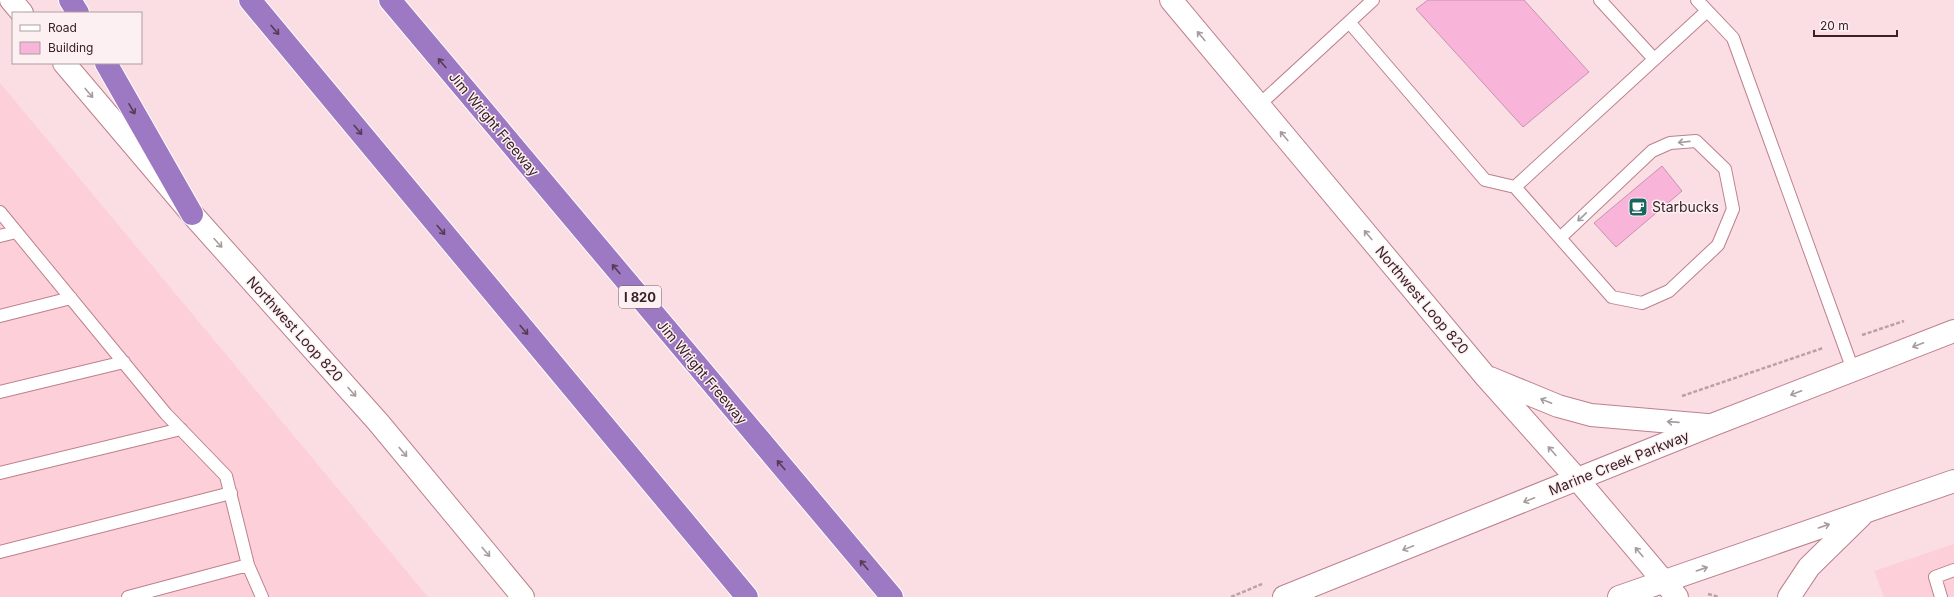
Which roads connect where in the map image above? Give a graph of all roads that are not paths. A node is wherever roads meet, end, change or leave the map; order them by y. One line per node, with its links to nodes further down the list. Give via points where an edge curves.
1 (11, 0): 10 (main road)
2 (70, 0): 11 (highway)
3 (250, 0): 45 (highway, one-way to 45)
4 (390, 0): 41 (highway, Jim Wright Freeway / I 820, one-way to 4)
5 (1171, 0): 16 (main road, Northwest Loop 820, one-way to 5)
6 (1373, 0): 12 (lane)
7 (1600, 0): 13 (lane)
8 (1697, 0): 9 (lane)
9 (1707, 10): 13 (lane); 27 (lane, via 1733,38)
10 (21, 12)
11 (77, 12)
12 (1349, 22): 16 (lane); 17 (lane, via 1485,180)
13 (1654, 59): 17 (lane)
14 (65, 64): 19 (main road, Northwest Loop 820, one-way to 19)
15 (107, 64): 19 (highway, one-way to 19)
16 (1259, 105): 28 (main road, Northwest Loop 820, one-way to 16)
17 (1515, 187): 22 (lane)
18 (0, 212): 20 (lane)
19 (192, 214): 44 (main road, Northwest Loop 820, one-way to 44, via 378,422)
20 (16, 232): 21 (lane); 23 (lane)
21 (0, 236)
22 (1560, 238): 22 (lane, one-way to 22, via 1612,297 1642,304 1669,291 1718,245 1733,209 1725,169 1696,141 1670,143 1652,151)
23 (71, 298): 24 (lane); 26 (lane)
24 (0, 316)
25 (1954, 331): 27 (main road, Marine Creek Parkway, one-way to 27)
26 (124, 362): 29 (lane); 31 (lane)
27 (1853, 370): 30 (main road, Marine Creek Parkway, one-way to 30)
28 (1486, 377): 30 (main road, one-way to 28, via 1591,415 1558,406); 33 (main road, Northwest Loop 820, one-way to 28)
29 (0, 392)
30 (1712, 425): 33 (main road, Marine Creek Parkway)
31 (181, 429): 32 (lane); 35 (lane, via 226,476)
32 (0, 473)
33 (1578, 480): 40 (main road, Northwest Loop 820, one-way to 33); 46 (main road, Marine Creek Parkway, one-way to 46)
34 (1954, 481): 36 (main road)
35 (231, 493): 37 (lane); 38 (lane)
36 (1865, 512): 40 (main road, one-way to 36); 48 (main road, via 1809,567)
37 (0, 552)
38 (248, 565): 42 (lane); 43 (lane)
39 (1954, 570): 49 (lane, via 1934,577)
40 (1671, 590): 47 (main road)
41 (891, 596)
42 (128, 597)
43 (262, 597)
44 (523, 597)
45 (747, 597)
46 (1284, 597)
47 (1619, 597)
48 (1789, 597)
49 (1941, 597)

